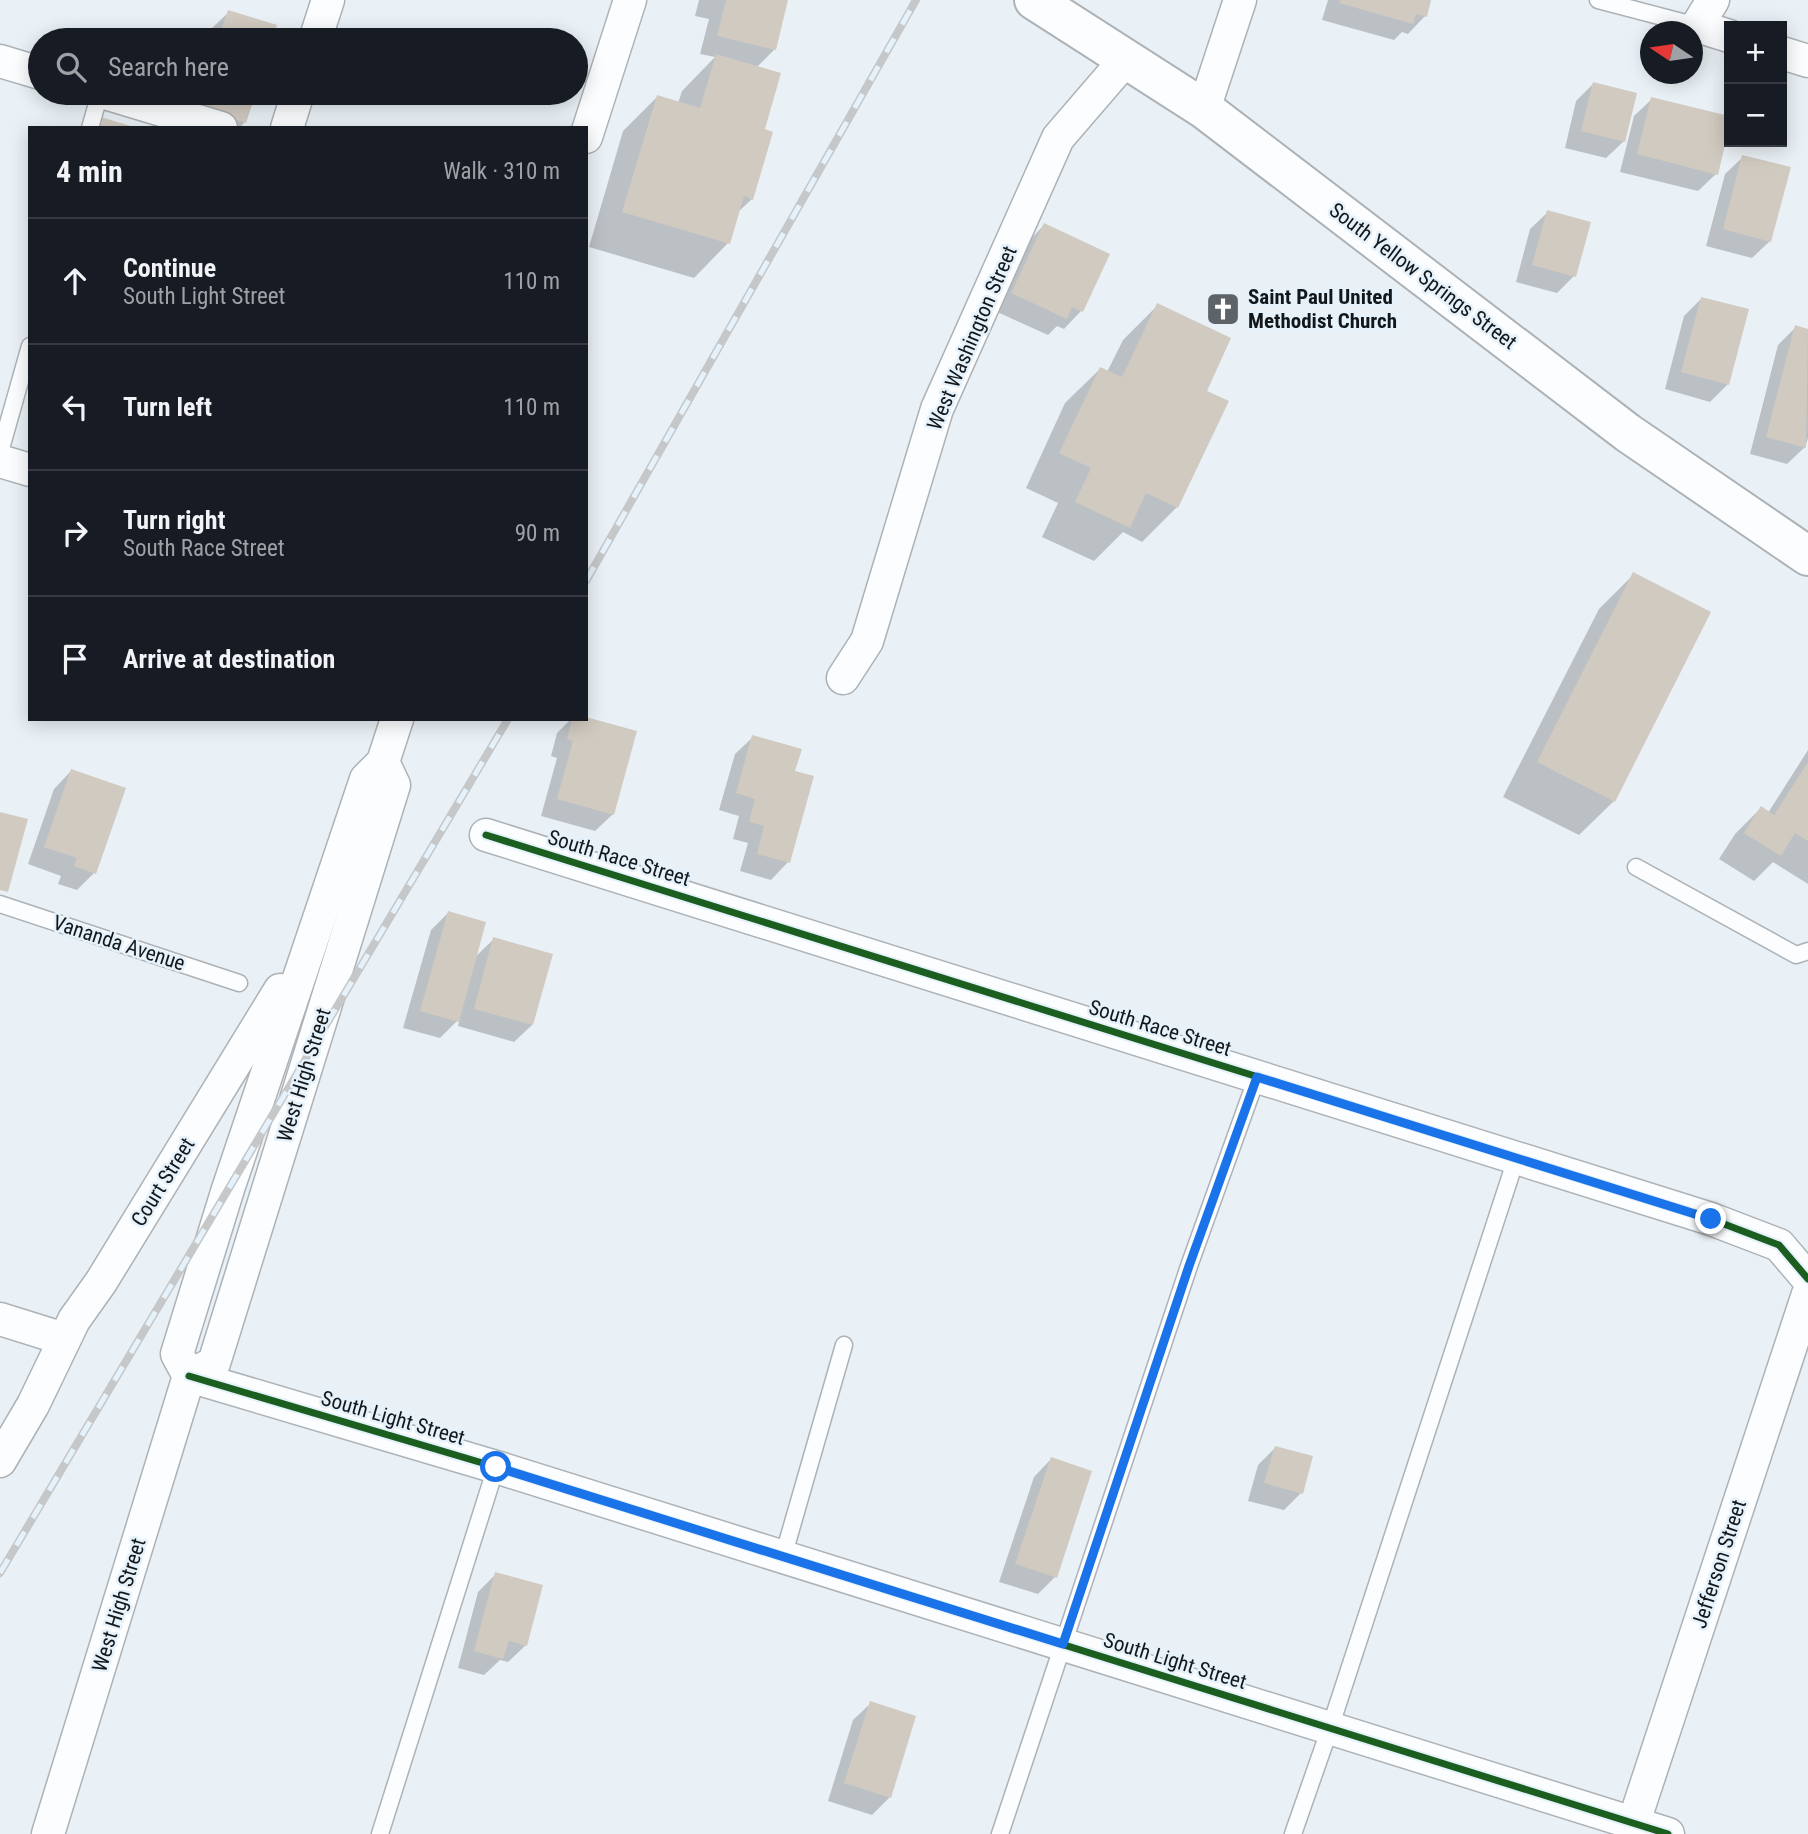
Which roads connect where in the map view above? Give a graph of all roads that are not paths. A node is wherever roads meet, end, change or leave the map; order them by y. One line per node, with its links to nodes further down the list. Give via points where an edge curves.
1 (328, 0): 7 (street)
2 (630, 0): 21 (street)
3 (1034, 0): 10 (main road, South Yellow Springs Street)
4 (1240, 0): 17 (street)
5 (1598, 0): 6 (lane)
6 (1705, 13): 8 (street)
7 (319, 28)
8 (1724, 31)
9 (1787, 55): 12 (street)
10 (1126, 59): 17 (main road, South Yellow Springs Street); 27 (street, West Washington Street, via 1058,138 937,409 867,641)
11 (0, 61): 13 (street)
12 (1808, 61)
13 (28, 69)
14 (99, 105): 18 (lane)
15 (143, 105): 19 (street)
16 (294, 105): 20 (street)
17 (1204, 109): 26 (main road, South Yellow Springs Street, via 1628,433)
18 (91, 126)
19 (213, 126)
20 (288, 126)
21 (588, 131)
22 (28, 353): 23 (lane)
23 (0, 452)
24 (0, 461): 25 (street)
25 (28, 469)
26 (1808, 556)
27 (843, 678)
28 (396, 721): 29 (street, West High Street)
29 (383, 762): 32 (street, West High Street, via 366,779); 43 (street, West High Street, via 394,785 214,1363)
30 (486, 835): 36 (street, South Race Street)
31 (1636, 867): 34 (lane, via 1796,955)
32 (323, 901): 41 (street, Court Street, via 282,988); 43 (street, West High Street, via 177,1354)
33 (0, 904): 35 (lane, Vananda Avenue)
34 (1808, 951)
35 (239, 983)
36 (1257, 1077): 37 (street, South Race Street); 47 (lane, via 1184,1279)
37 (1516, 1158): 38 (street, South Race Street, via 1779,1245); 48 (lane)
38 (1808, 1279)
39 (1808, 1294): 49 (street, Jefferson Street)
40 (0, 1319): 41 (street)
41 (64, 1339): 44 (street, Court Street)
42 (844, 1345): 46 (lane)
43 (189, 1376): 45 (street, South Light Street); 50 (street, West High Street)
44 (0, 1461)
45 (496, 1467): 46 (street, South Light Street); 51 (lane)
46 (783, 1557): 47 (street, South Light Street)
47 (1063, 1644): 48 (street, South Light Street); 52 (lane)
48 (1330, 1728): 49 (street, South Light Street); 53 (lane)
49 (1632, 1828): 54 (street, South Light Street)
50 (48, 1834)
51 (380, 1834)
52 (1000, 1834)
53 (1293, 1834)
54 (1668, 1834)

